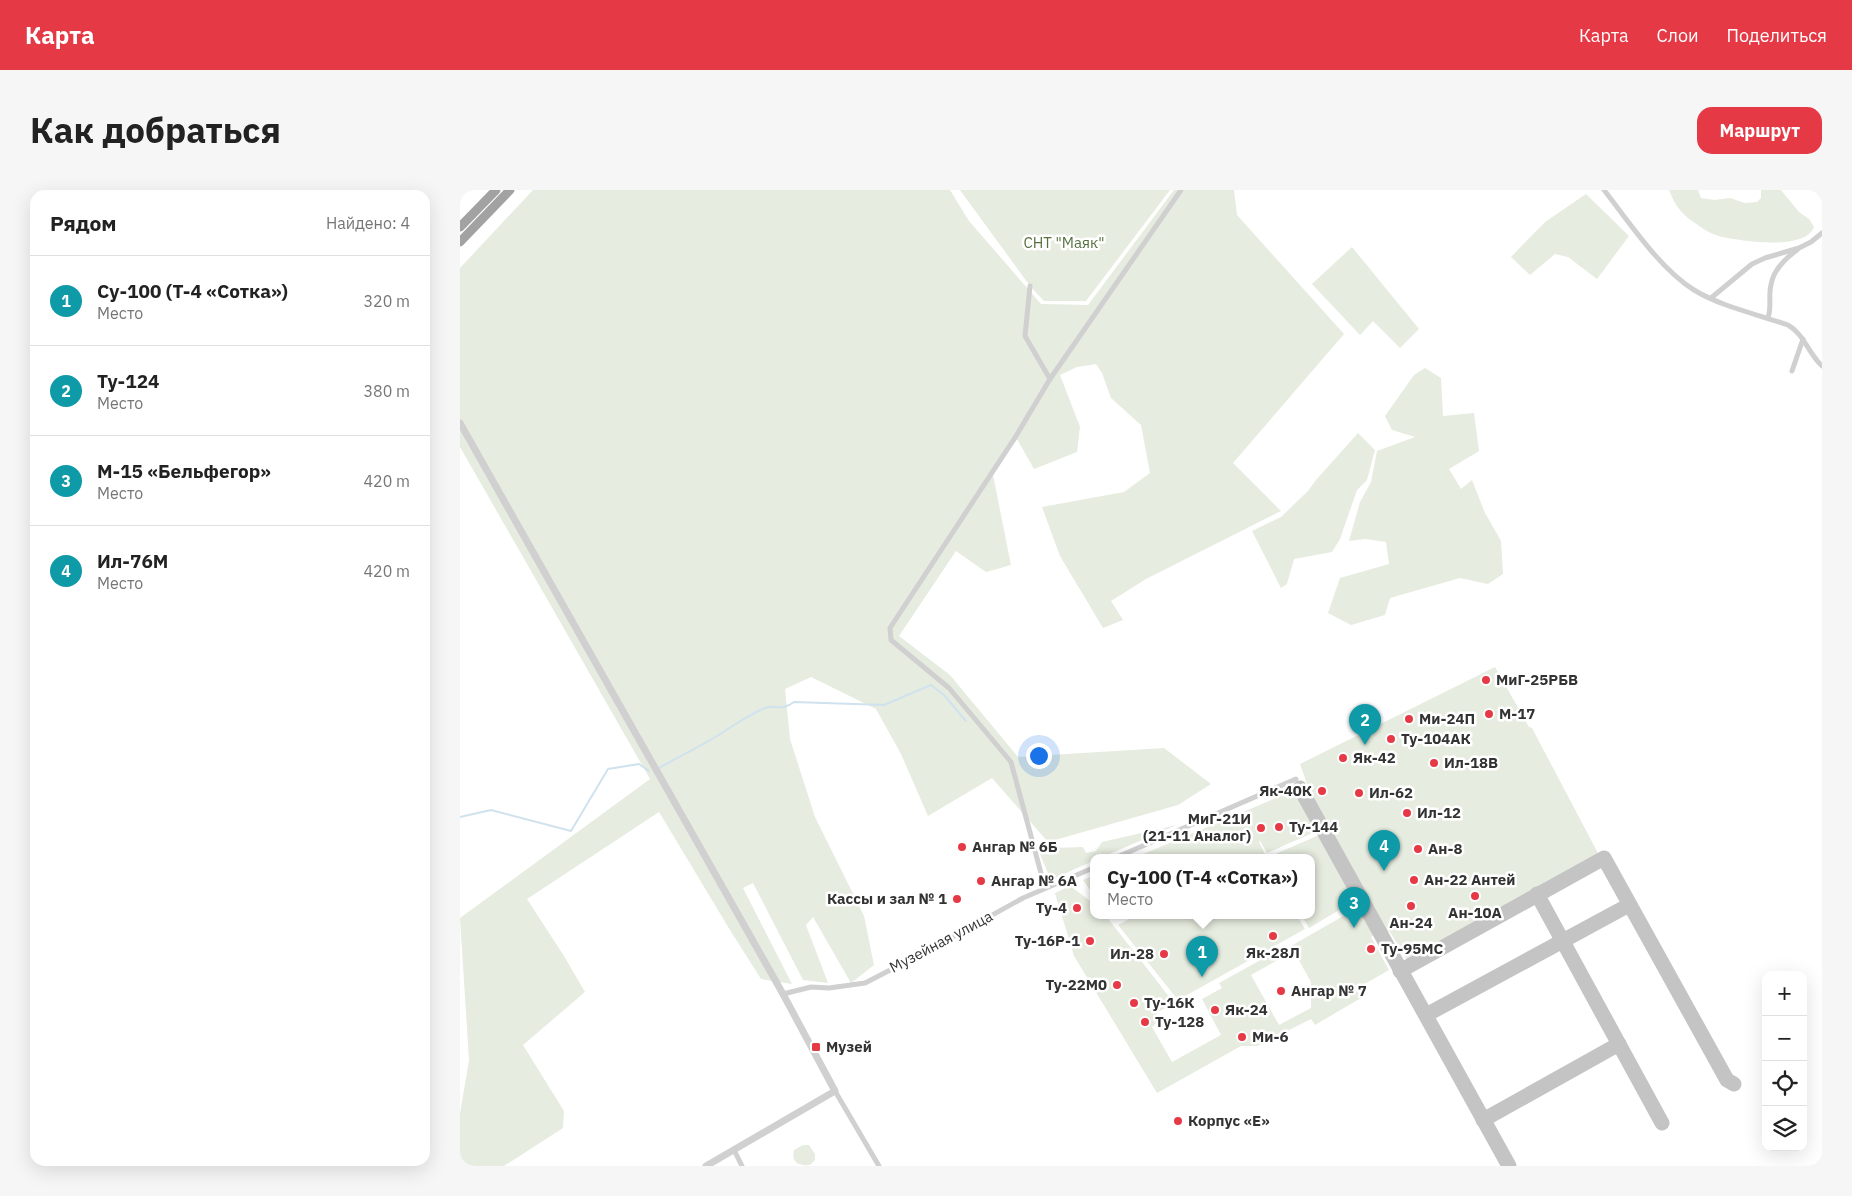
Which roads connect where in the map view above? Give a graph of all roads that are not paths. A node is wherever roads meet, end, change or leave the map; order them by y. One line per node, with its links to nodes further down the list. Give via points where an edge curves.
1 (496, 190): 5 (highway)
2 (510, 190): 7 (highway)
3 (1181, 190): 15 (street)
4 (1604, 190): 10 (street, via 1674,274 1684,284)
5 (460, 227)
6 (1822, 232): 8 (street)
7 (460, 242)
8 (1799, 248): 10 (street, via 1752,264); 11 (street, via 1785,258 1774,276)
9 (1030, 286): 15 (street, via 1025,336)
10 (1710, 298): 11 (street)
11 (1768, 318): 12 (street, via 1788,325)
12 (1803, 339): 13 (street); 14 (street)
13 (1822, 366)
14 (1792, 371)
15 (1050, 379): 20 (street, via 890,628 891,640 949,688 1012,762)
16 (460, 423): 21 (street)
17 (1296, 779): 18 (street)
18 (1124, 854)
19 (1090, 869): 20 (street, Музейная улица)
20 (1045, 888): 21 (street, Музейная улица, via 865,983 811,987)
21 (783, 994): 22 (street)
22 (836, 1091): 23 (street); 26 (street)
23 (734, 1150): 24 (street); 25 (street)
24 (706, 1166)
25 (742, 1166)
26 (879, 1166)

